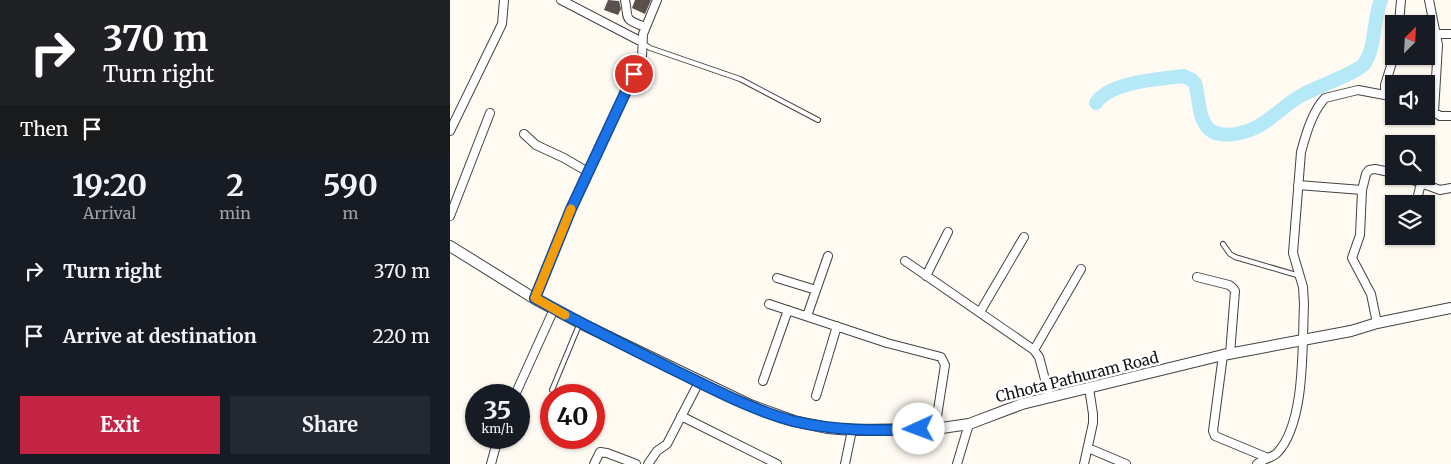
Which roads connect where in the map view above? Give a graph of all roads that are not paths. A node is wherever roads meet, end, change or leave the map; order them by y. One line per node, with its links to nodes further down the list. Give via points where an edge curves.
1 (504, 0): 18 (street, via 502,24)
2 (561, 0): 11 (street)
3 (625, 0): 8 (street, via 628,19)
4 (657, 0): 8 (street)
5 (1401, 0): 7 (street)
6 (1429, 0): 9 (street)
7 (1400, 15)
8 (645, 27): 11 (street)
9 (1437, 34): 10 (street); 12 (street)
10 (1451, 34)
11 (642, 42): 17 (lane, via 650,48 740,79); 21 (street, via 642,57)
12 (1435, 77)
13 (1385, 95): 22 (street, via 1358,90 1325,98 1315,112 1305,137)
14 (490, 113): 26 (street)
15 (1435, 114): 16 (street)
16 (1451, 116)
17 (818, 120)
18 (450, 131)
19 (524, 134): 21 (street, via 536,145)
20 (1385, 171): 25 (street, via 1369,170)
21 (588, 172): 39 (street)
22 (1298, 185): 25 (street); 35 (street, via 1293,253)
23 (1426, 185): 24 (street, via 1440,190)
24 (1451, 188)
25 (1362, 190): 47 (street, via 1360,235 1352,258 1371,294)
26 (450, 216)
27 (948, 232): 34 (street)
28 (1024, 237): 44 (street)
29 (1223, 244): 35 (lane, via 1235,257)
30 (450, 246): 39 (street, Chhota Pathuram Road)
31 (828, 256): 38 (street)
32 (905, 261): 34 (street)
33 (1081, 269): 50 (street)
34 (926, 276): 44 (street)
35 (1300, 276): 49 (street, via 1304,304)
36 (1197, 277): 51 (street, via 1229,285 1235,291)
37 (777, 278): 38 (street)
38 (816, 290): 45 (street)
39 (535, 298): 42 (street, Chhota Pathuram Road)
40 (769, 304): 43 (street)
41 (1451, 308): 47 (street, Chhota Pathuram Road)
42 (554, 309): 46 (street, Chhota Pathuram Road); 54 (street)
43 (788, 310): 45 (street); 52 (street)
44 (980, 312): 50 (street)
45 (806, 316): 48 (street)
46 (580, 323): 53 (street, Chhota Pathuram Road); 55 (lane)
47 (1377, 323): 49 (street, Chhota Pathuram Road)
48 (837, 326): 57 (street); 61 (street, via 944,359 946,365)
49 (1302, 340): 51 (street, Chhota Pathuram Road); 65 (street, via 1295,418 1277,453)
50 (1034, 350): 58 (street, via 1039,357)
51 (1227, 354): 56 (street, Chhota Pathuram Road); 65 (street, via 1213,431 1215,436)
52 (763, 381)
53 (699, 382): 59 (street); 62 (street, Chhota Pathuram Road, via 773,415)
54 (520, 384)
55 (555, 384)
56 (1090, 388): 58 (street, Chhota Pathuram Road); 63 (street, via 1093,414)
57 (816, 396)
58 (1050, 398): 60 (street, Chhota Pathuram Road)
59 (681, 416): 69 (street, via 667,444); 70 (street)
60 (968, 424): 61 (street, Chhota Pathuram Road); 72 (street)
61 (935, 429): 62 (street, Chhota Pathuram Road)
62 (852, 430): 71 (street)
63 (1088, 448): 73 (street); 74 (street)
64 (495, 449): 66 (street)
65 (1268, 458): 75 (street)
66 (491, 464)
67 (594, 464): 68 (street, via 600,452)
68 (636, 464)
69 (648, 464)
70 (777, 464)
71 (845, 464)
72 (957, 464)
73 (1084, 464)
74 (1126, 464)
75 (1257, 464)

